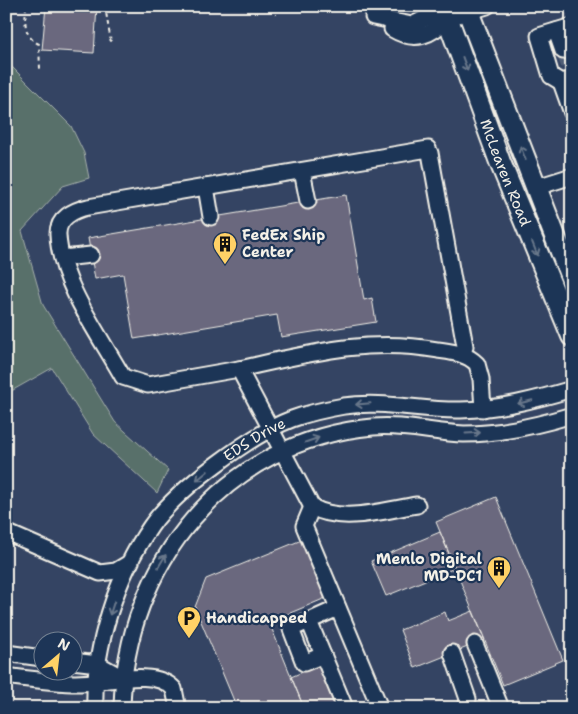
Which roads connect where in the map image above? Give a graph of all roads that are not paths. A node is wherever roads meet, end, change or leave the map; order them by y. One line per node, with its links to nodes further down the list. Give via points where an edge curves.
1 (474, 8): 2 (street); 11 (main road, McLearen Road, one-way to 1)
2 (446, 12): 18 (main road, McLearen Road, one-way to 18, via 500,162)
3 (572, 26): 4 (street)
4 (556, 31): 5 (street); 6 (street, via 539,36 551,76)
5 (563, 51)
6 (568, 75): 7 (street)
7 (572, 113)
8 (302, 171): 10 (street); 12 (street); 19 (street, via 428,149 465,346)
9 (572, 176): 11 (street)
10 (206, 187): 13 (street); 16 (street, via 72,211 58,234)
11 (537, 187): 14 (main road, McLearen Road)
12 (308, 201)
13 (211, 217)
14 (566, 251): 17 (main road, McLearen Road)
15 (91, 255): 16 (street)
16 (63, 258): 20 (street, via 70,283 123,377 148,385)
17 (572, 280)
18 (572, 336)
19 (463, 355): 20 (street, via 400,344 371,344); 22 (street, via 480,370)
20 (240, 369): 24 (street)
21 (572, 388): 22 (street, EDS Drive, one-way to 22, via 530,401)
22 (483, 409): 24 (street, EDS Drive, one-way to 24, via 368,404 291,419)
23 (572, 415): 25 (street, EDS Drive, one-way to 23, via 308,440 353,430 385,427 448,433 494,432 526,428)
24 (271, 430): 25 (street); 29 (street, EDS Drive, one-way to 29, via 234,452 180,495 152,525)
25 (282, 452): 27 (street); 40 (street, EDS Drive, one-way to 25, via 137,613 157,568 170,548 206,503 233,480)
26 (417, 505): 27 (street, via 357,515 320,512)
27 (312, 507): 30 (street, via 304,526)
28 (6, 532): 29 (street, via 105,574)
29 (131, 562): 38 (street, EDS Drive, one-way to 38, via 114,601)
30 (338, 608): 31 (street); 46 (street)
31 (310, 621): 35 (street); 35 (street, via 290,629 304,663)
32 (475, 644): 48 (street)
33 (452, 653): 47 (street, via 468,699)
34 (6, 654): 36 (street)
35 (324, 655): 45 (street)
36 (32, 657)
37 (82, 662): 38 (street)
38 (98, 664): 40 (street); 41 (street, EDS Drive)
39 (6, 676): 41 (street)
40 (124, 678): 41 (street); 42 (street, via 165,681 174,689); 44 (street, EDS Drive)
41 (96, 684): 43 (street, EDS Drive)
42 (177, 704)
43 (95, 708)
44 (122, 708)
45 (346, 708)
46 (380, 708)
47 (466, 708)
48 (501, 708)

